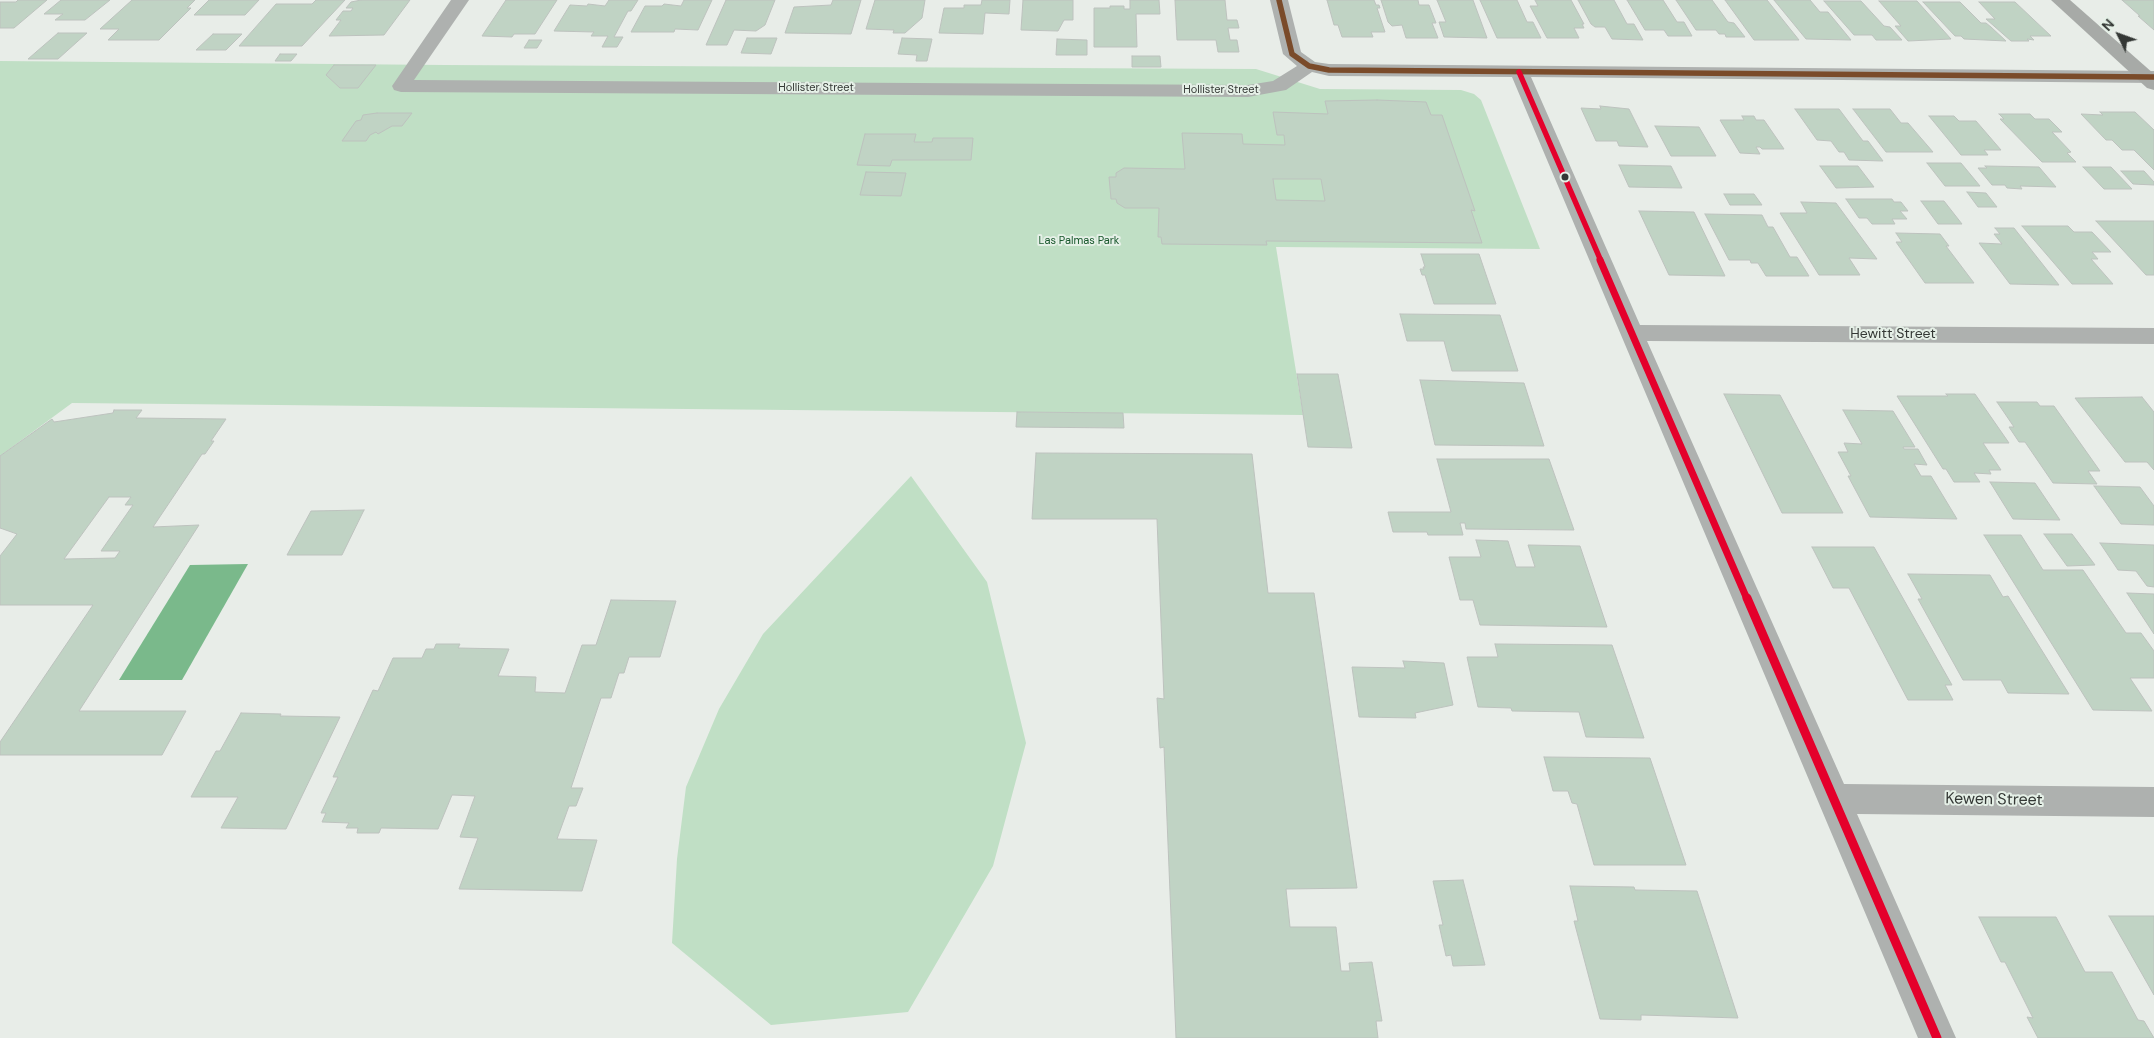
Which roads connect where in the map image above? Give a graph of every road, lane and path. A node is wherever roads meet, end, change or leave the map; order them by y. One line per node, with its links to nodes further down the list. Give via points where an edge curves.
1 (460, 0): 4 (street, Hollister Street, via 401,86 1248,90 1278,87)
2 (1279, 0): 4 (street, via 1292,54)
3 (2060, 0): 6 (main road)
4 (1310, 66): 5 (street, via 1329,70)
5 (1519, 72): 6 (street); 7 (street)
6 (2151, 79)
7 (1631, 333): 8 (street, Hewitt Street); 9 (street)
8 (2154, 336)
9 (1833, 799): 10 (street, Kewen Street); 11 (street)
10 (2154, 802)
11 (1937, 1038)

